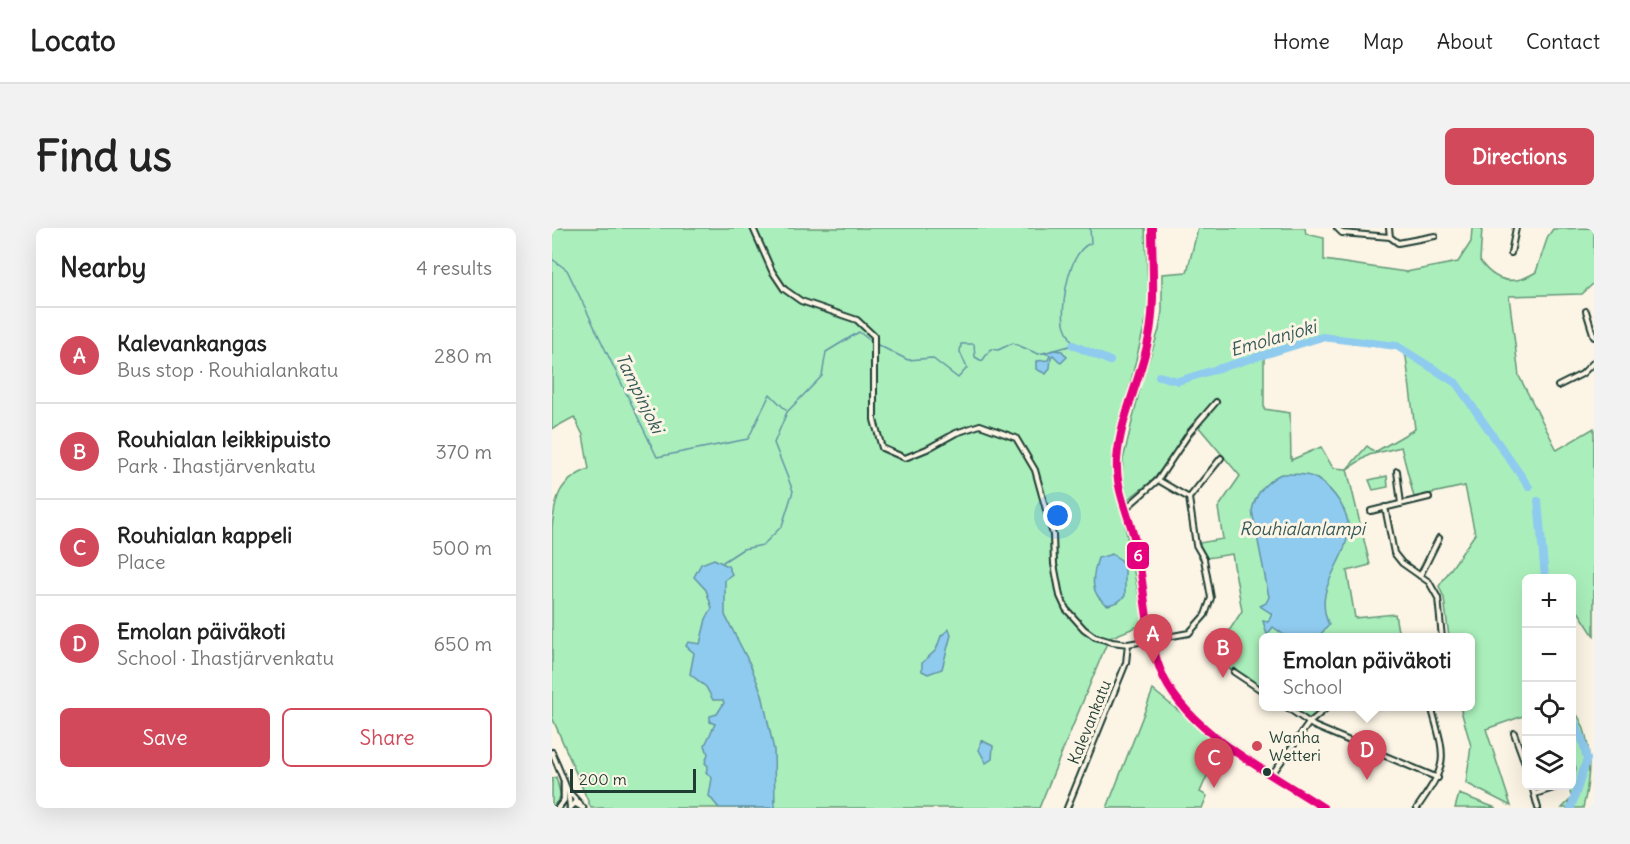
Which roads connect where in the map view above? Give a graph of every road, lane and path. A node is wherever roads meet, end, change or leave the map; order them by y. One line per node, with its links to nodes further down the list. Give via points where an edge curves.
1 (753, 228): 27 (street, via 784,289 801,301 857,320 873,336 874,420 882,448 905,458 980,425 1016,438 1035,470 1053,535 1054,564 1066,609 1074,621 1095,637)
2 (1152, 228): 21 (street, via 1152,320 1118,458 1117,476)
3 (1338, 228): 7 (street, via 1342,233)
4 (1389, 228): 7 (street)
5 (1516, 228): 8 (street)
6 (1435, 236): 7 (street, via 1398,243)
7 (1390, 237)
8 (1511, 253)
9 (1586, 311): 10 (street)
10 (1594, 337)
11 (1594, 362): 12 (street, via 1582,374)
12 (1558, 386)
13 (1216, 402): 16 (street)
14 (1221, 458): 18 (street)
15 (1397, 471): 19 (street)
16 (1158, 480): 18 (street); 21 (street)
17 (1429, 497): 19 (street)
18 (1189, 498): 26 (street, via 1196,545 1204,560 1209,608 1189,633)
19 (1401, 504): 20 (street)
20 (1385, 507): 22 (street); 24 (street, via 1394,553)
21 (1125, 509): 26 (street, via 1136,545)
22 (1371, 511)
23 (1439, 538): 24 (street)
24 (1420, 576): 25 (street, via 1430,582 1438,598)
25 (1442, 633)
26 (1152, 640): 27 (street); 37 (street, via 1167,686 1181,706)
27 (1128, 644): 47 (street, Kalevankatu, via 1126,663)
28 (1234, 672): 29 (street)
29 (1259, 689)
30 (1292, 711): 33 (street)
31 (1323, 711): 33 (street)
32 (1432, 711): 38 (street, via 1443,749)
33 (1309, 723): 37 (street); 38 (street)
34 (1514, 733): 36 (street)
35 (552, 752): 39 (street)
36 (1522, 755)
37 (1273, 773): 48 (street)
38 (1438, 777): 49 (street)
39 (564, 782): 42 (street); 45 (street, via 564,800)
40 (1534, 790): 43 (street)
41 (1548, 790): 43 (street)
42 (568, 791): 44 (street); 46 (street)
43 (1535, 794): 50 (street)
44 (581, 806): 46 (street)
45 (558, 808)
46 (570, 808)
47 (1067, 808)
48 (1324, 808)
49 (1417, 808)
50 (1538, 808)

